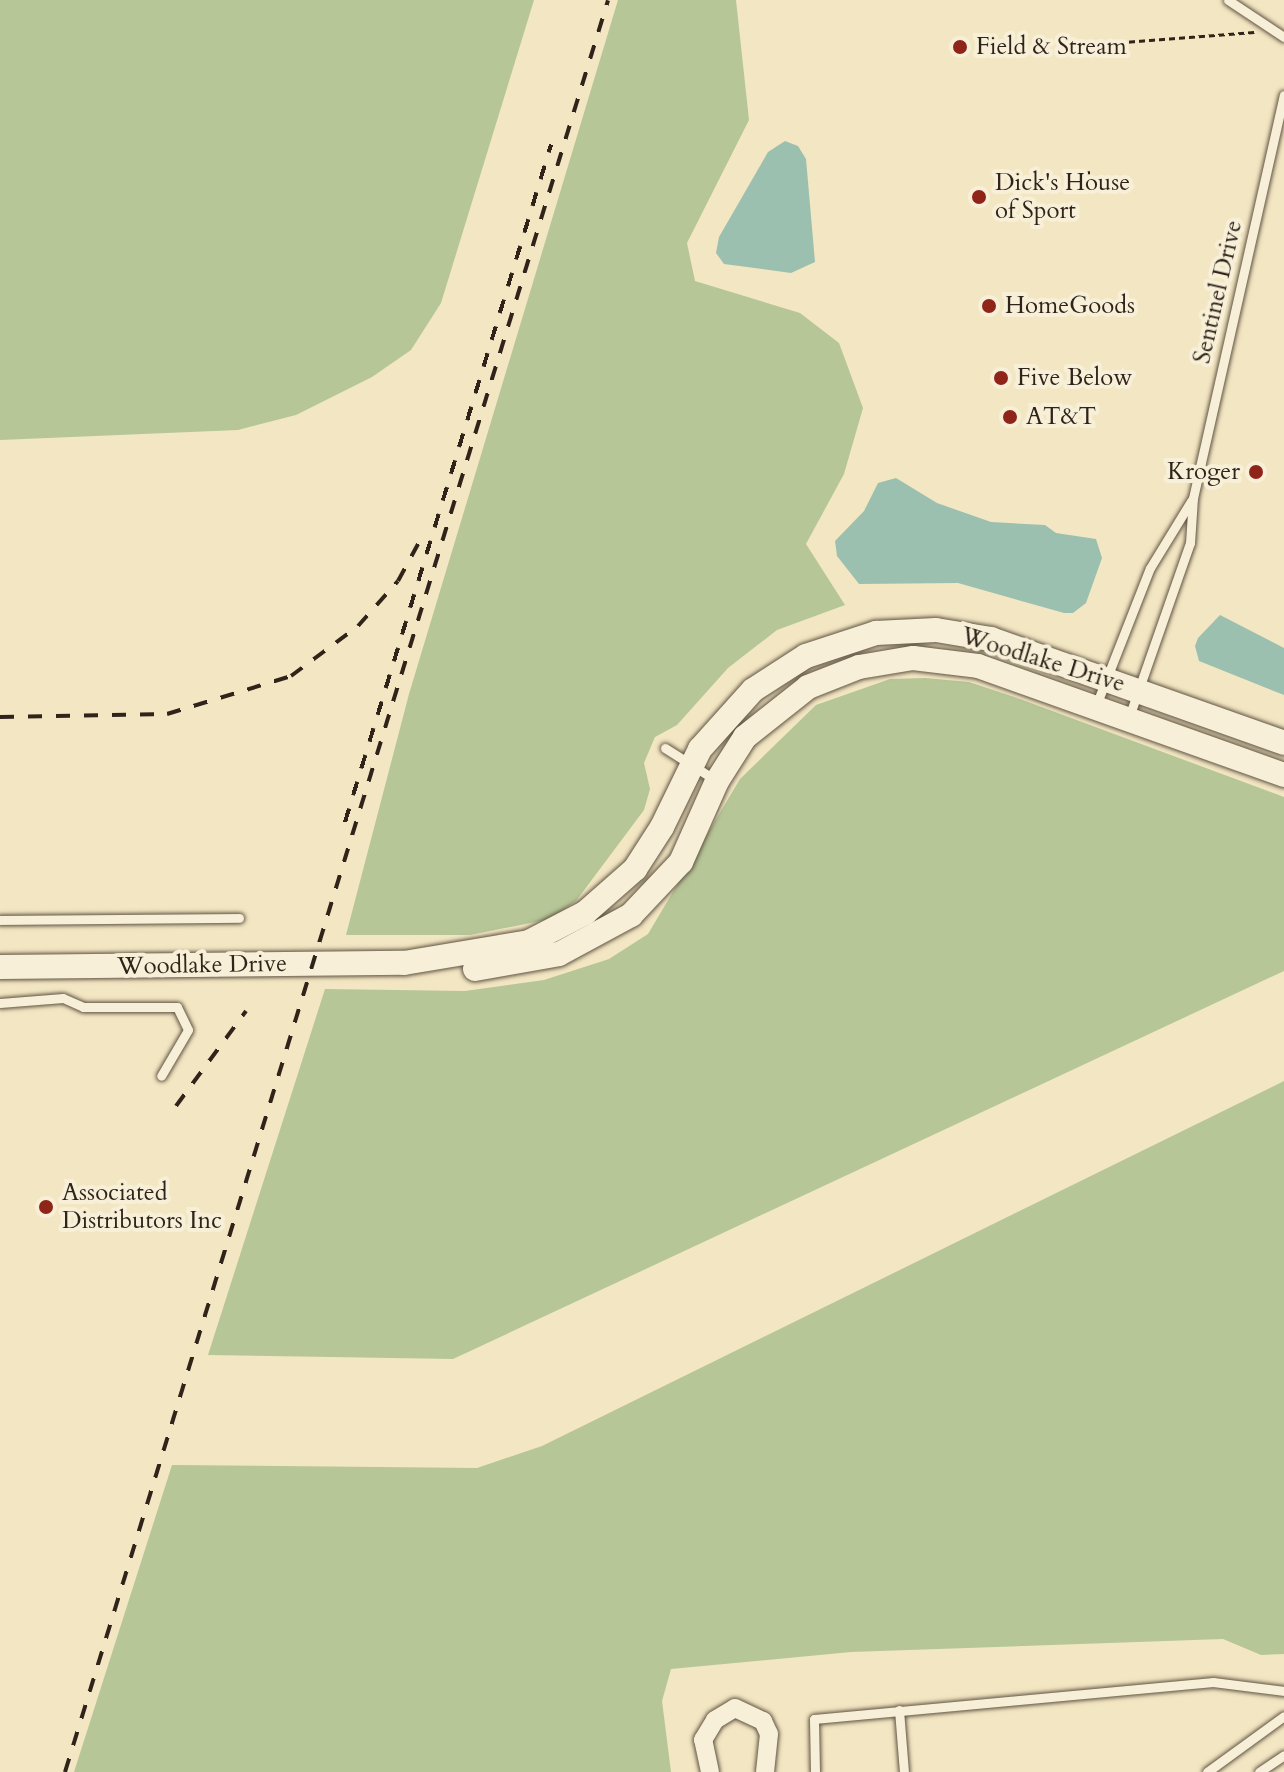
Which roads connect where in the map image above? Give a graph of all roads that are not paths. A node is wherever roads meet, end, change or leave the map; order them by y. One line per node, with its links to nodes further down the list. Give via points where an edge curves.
1 (1228, 0): 2 (lane)
2 (1284, 37)
3 (1284, 95): 4 (lane, Sentinel Drive)
4 (1193, 498): 5 (lane, Sentinel Drive, via 1150,568); 6 (lane, Sentinel Drive, via 1186,560)
5 (1106, 680): 6 (street, Woodlake Drive); 7 (lane, Sentinel Drive); 11 (street, Woodlake Drive, via 974,635 936,630 876,633 823,648 764,681 721,720)
6 (1138, 690): 8 (lane, Sentinel Drive); 9 (street, Woodlake Drive)
7 (1095, 708): 8 (street, Woodlake Drive); 13 (street, Woodlake Drive, via 962,662 886,661 833,675 785,701 745,737)
8 (1128, 720): 12 (street, Woodlake Drive)
9 (1284, 743)
10 (665, 748): 11 (lane)
11 (691, 764): 13 (lane); 16 (street, Woodlake Drive, via 645,854 585,913 514,947)
12 (1284, 775)
13 (717, 781): 16 (street, Woodlake Drive, via 681,862 644,904 603,934 521,964 464,969)
14 (239, 918): 15 (lane)
15 (0, 920)
16 (404, 963): 17 (street, Woodlake Drive)
17 (0, 967)
18 (0, 1003): 19 (lane, via 63,998 83,1007 177,1007 188,1030)
19 (161, 1076)
20 (1284, 1691): 21 (lane, via 1213,1682)
21 (899, 1710): 26 (lane, via 814,1719); 27 (lane)
22 (1284, 1716): 28 (lane)
23 (1284, 1755): 29 (lane)
24 (710, 1772): 25 (street, via 703,1740 715,1720 735,1708 763,1721 769,1734)
25 (765, 1772)
26 (815, 1772)
27 (904, 1772)
28 (1207, 1772)
29 (1259, 1772)

